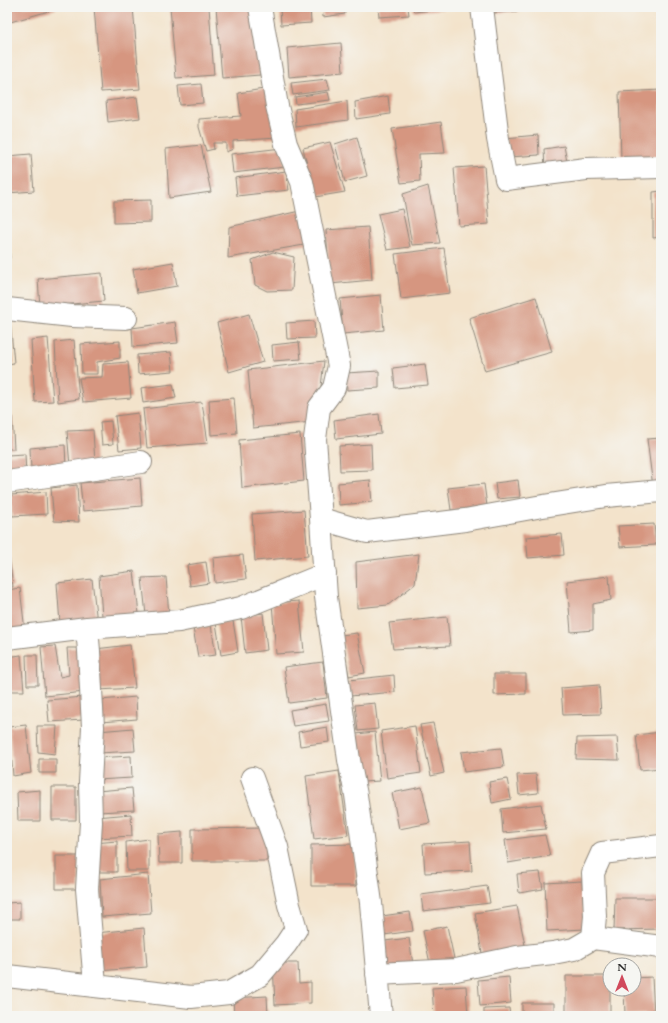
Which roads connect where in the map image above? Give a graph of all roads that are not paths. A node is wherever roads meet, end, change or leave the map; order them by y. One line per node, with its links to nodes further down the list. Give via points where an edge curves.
1 (260, 7): 9 (street, via 277,106 286,144 302,182 339,366 334,388 318,408 315,439)
2 (482, 7): 3 (street, via 498,139 506,179 586,169)
3 (661, 167)
4 (7, 309): 5 (street, via 72,316)
5 (126, 318)
6 (141, 462): 7 (street)
7 (7, 482)
8 (661, 491): 9 (street, via 606,496 465,520 367,532)
9 (321, 519): 10 (street)
10 (325, 574): 11 (street, via 241,608 179,621); 17 (street, via 326,597 371,903)
11 (87, 628): 12 (street); 19 (street, via 93,727 87,889)
12 (7, 638)
13 (252, 778): 19 (street, via 277,847 296,930 286,944 260,975 229,993 191,997)
14 (661, 846): 15 (street, via 602,853 593,873 596,916)
15 (593, 938): 16 (street); 17 (street, via 574,949 517,957 456,970)
16 (661, 947)
17 (377, 974): 20 (street)
18 (7, 976): 19 (street)
19 (94, 986)
20 (381, 1016)

